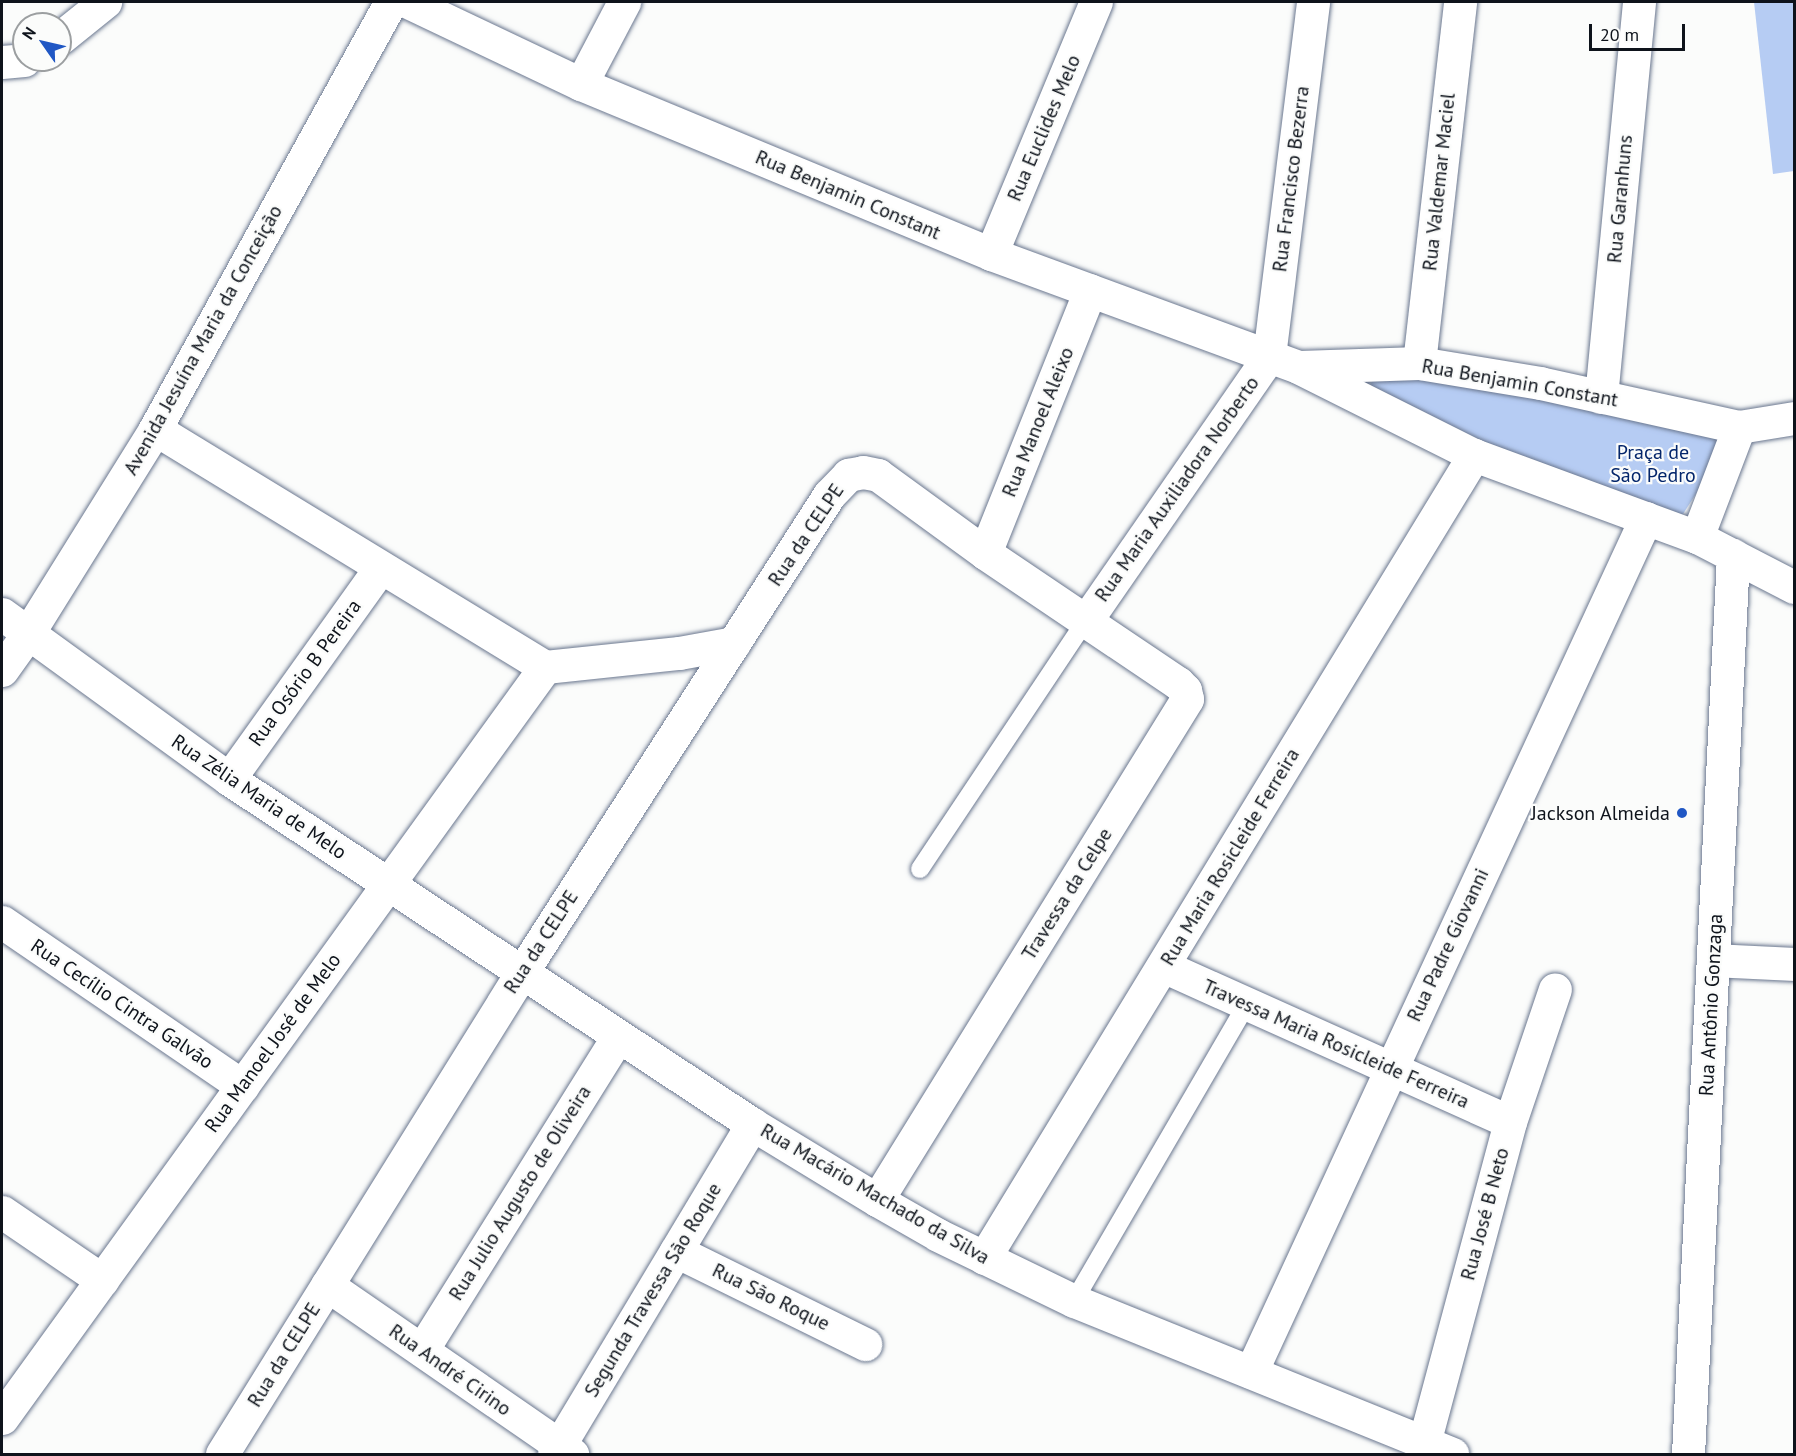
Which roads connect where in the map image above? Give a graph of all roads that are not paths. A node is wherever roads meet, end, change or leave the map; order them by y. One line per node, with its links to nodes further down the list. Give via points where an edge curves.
1 (105, 2): 9 (street)
2 (391, 2): 18 (street, Avenida Jesuína Maria da Conceição)
3 (408, 2): 10 (street, Rua Benjamin Constant)
4 (624, 2): 10 (street)
5 (1096, 2): 11 (street, Rua Euclides Melo)
6 (1313, 2): 13 (street, Rua Francisco Bezerra)
7 (1460, 2): 14 (street, Rua Valdemar Maciel)
8 (1639, 2): 15 (street, Rua Garanhuns)
9 (72, 28)
10 (581, 84): 11 (street, Rua Benjamin Constant)
11 (991, 254): 12 (street, Rua Benjamin Constant)
12 (1090, 290): 13 (street, Rua Benjamin Constant); 22 (street, Rua Manoel Aleixo)
13 (1283, 362): 14 (street, Rua Benjamin Constant); 19 (street, Rua Benjamin Constant); 27 (street, Rua Maria Auxiliadora Norberto)
14 (1419, 363): 15 (street, Rua Benjamin Constant)
15 (1602, 397): 17 (street, Rua Benjamin Constant)
16 (1794, 418): 17 (street)
17 (1739, 427): 21 (street)
18 (155, 429): 24 (street); 28 (street, Avenida Jesuína Maria da Conceição)
19 (1474, 455): 20 (street, Rua Benjamin Constant); 38 (street, Rua Maria Rosicleide Ferreira)
20 (1646, 518): 21 (street, Rua Benjamin Constant); 43 (street, Rua Padre Giovanni)
21 (1697, 537): 23 (street, Rua Benjamin Constant)
22 (985, 553): 27 (street); 29 (street, Rua da CELPE, via 889,482 872,473 848,475 829,495)
23 (1733, 555): 25 (street, Rua Benjamin Constant); 36 (street, Rua Antônio Gonzaga)
24 (380, 568): 30 (street); 32 (street, Rua Osório B Pereira)
25 (1794, 587)
26 (2, 614): 28 (street, Rua Zélia Maria de Melo)
27 (1085, 622): 33 (lane); 47 (street, Travessa da Celpe, via 1178,683 1187,699)
28 (27, 635): 31 (street, Avenida Jesuína Maria da Conceição); 32 (street, Rua Zélia Maria de Melo)
29 (734, 643): 30 (street, via 679,653); 39 (street, Rua da CELPE)
30 (544, 667): 34 (street, Rua Manoel José de Melo)
31 (2, 670)
32 (229, 779): 34 (street, Rua Zélia Maria de Melo)
33 (920, 869)
34 (388, 884): 39 (street, Rua Zélia Maria de Melo); 44 (street, Rua Manoel José de Melo)
35 (2, 922): 44 (street, Rua Cecílio Cintra Galvão)
36 (1713, 960): 37 (street); 61 (street, Rua Antônio Gonzaga)
37 (1794, 964)
38 (1163, 966): 41 (street, Travessa Maria Rosicleide Ferreira); 50 (street, Rua Maria Rosicleide Ferreira)
39 (522, 972): 42 (street, Rua Macário Machado da Silva); 52 (street, Rua da CELPE)
40 (1555, 989): 45 (street, Rua José B Neto)
41 (1246, 1005): 43 (street, Travessa Maria Rosicleide Ferreira); 53 (lane)
42 (618, 1036): 46 (street, Rua Macário Machado da Silva); 55 (street, Rua Julio Augusto de Oliveira)
43 (1390, 1070): 45 (street, Travessa Maria Rosicleide Ferreira); 56 (street, Rua Padre Giovanni)
44 (242, 1086): 51 (street, Rua Manoel José de Melo)
45 (1510, 1122): 58 (street, Rua José B Neto)
46 (752, 1124): 47 (street, Rua Macário Machado da Silva); 49 (street, Segunda Travessa São Roque)
47 (877, 1200): 50 (street, Rua Macário Machado da Silva)
48 (2, 1212): 51 (street)
49 (676, 1251): 54 (street, Rua São Roque); 59 (street, Segunda Travessa São Roque)
50 (984, 1258): 53 (street, Rua Macário Machado da Silva)
51 (102, 1280): 57 (street, Rua Manoel José de Melo)
52 (327, 1285): 55 (street, Rua André Cirino); 60 (street, Rua da CELPE)
53 (1074, 1301): 56 (street, Rua Macário Machado da Silva)
54 (866, 1344)
55 (422, 1350): 59 (street, Rua André Cirino)
56 (1251, 1372): 58 (street, Rua Macário Machado da Silva)
57 (2, 1418)
58 (1438, 1449)
59 (562, 1452)
60 (222, 1455)
61 (1688, 1455)

